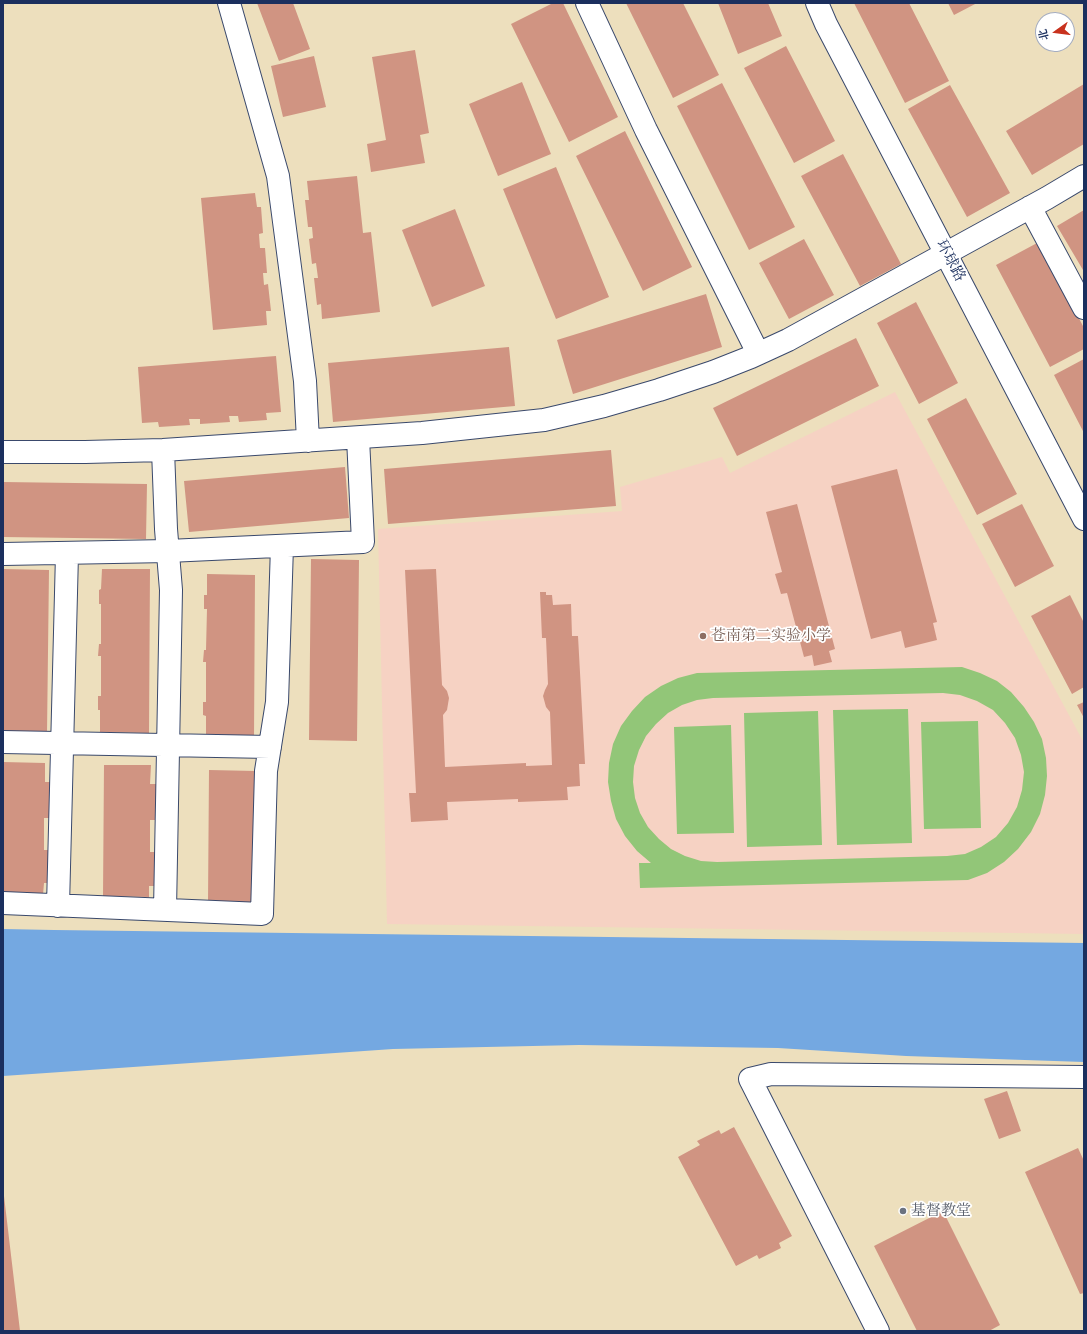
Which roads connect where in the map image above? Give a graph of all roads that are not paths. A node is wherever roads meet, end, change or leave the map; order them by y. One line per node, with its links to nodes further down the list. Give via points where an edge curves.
1 (229, 3): 10 (street, via 278,176 305,381)
2 (586, 3): 8 (street, via 646,130)
3 (817, 3): 6 (street, 环球路)
4 (1084, 176): 5 (street)
5 (1030, 207): 6 (street); 7 (street)
6 (946, 253): 8 (street); 13 (street, 环球路)
7 (1084, 308)
8 (758, 354): 9 (street, via 659,390 544,420 422,434)
9 (358, 438): 10 (street); 14 (street, via 363,542)
10 (308, 441): 11 (street)
11 (163, 450): 12 (street); 15 (street)
12 (3, 452)
13 (1084, 517)
14 (282, 546): 15 (street); 21 (street, via 277,702)
15 (168, 552): 17 (street); 20 (street, via 171,590)
16 (3, 554): 17 (street)
17 (68, 554): 19 (street)
18 (3, 742): 19 (street)
19 (62, 743): 20 (street); 23 (street)
20 (168, 745): 21 (street); 24 (street)
21 (270, 747): 24 (street, via 266,771 262,914)
22 (3, 903): 23 (street)
23 (58, 906): 24 (street)
24 (164, 910)
25 (1084, 1077): 26 (street, via 771,1074 750,1080)
26 (878, 1331)

